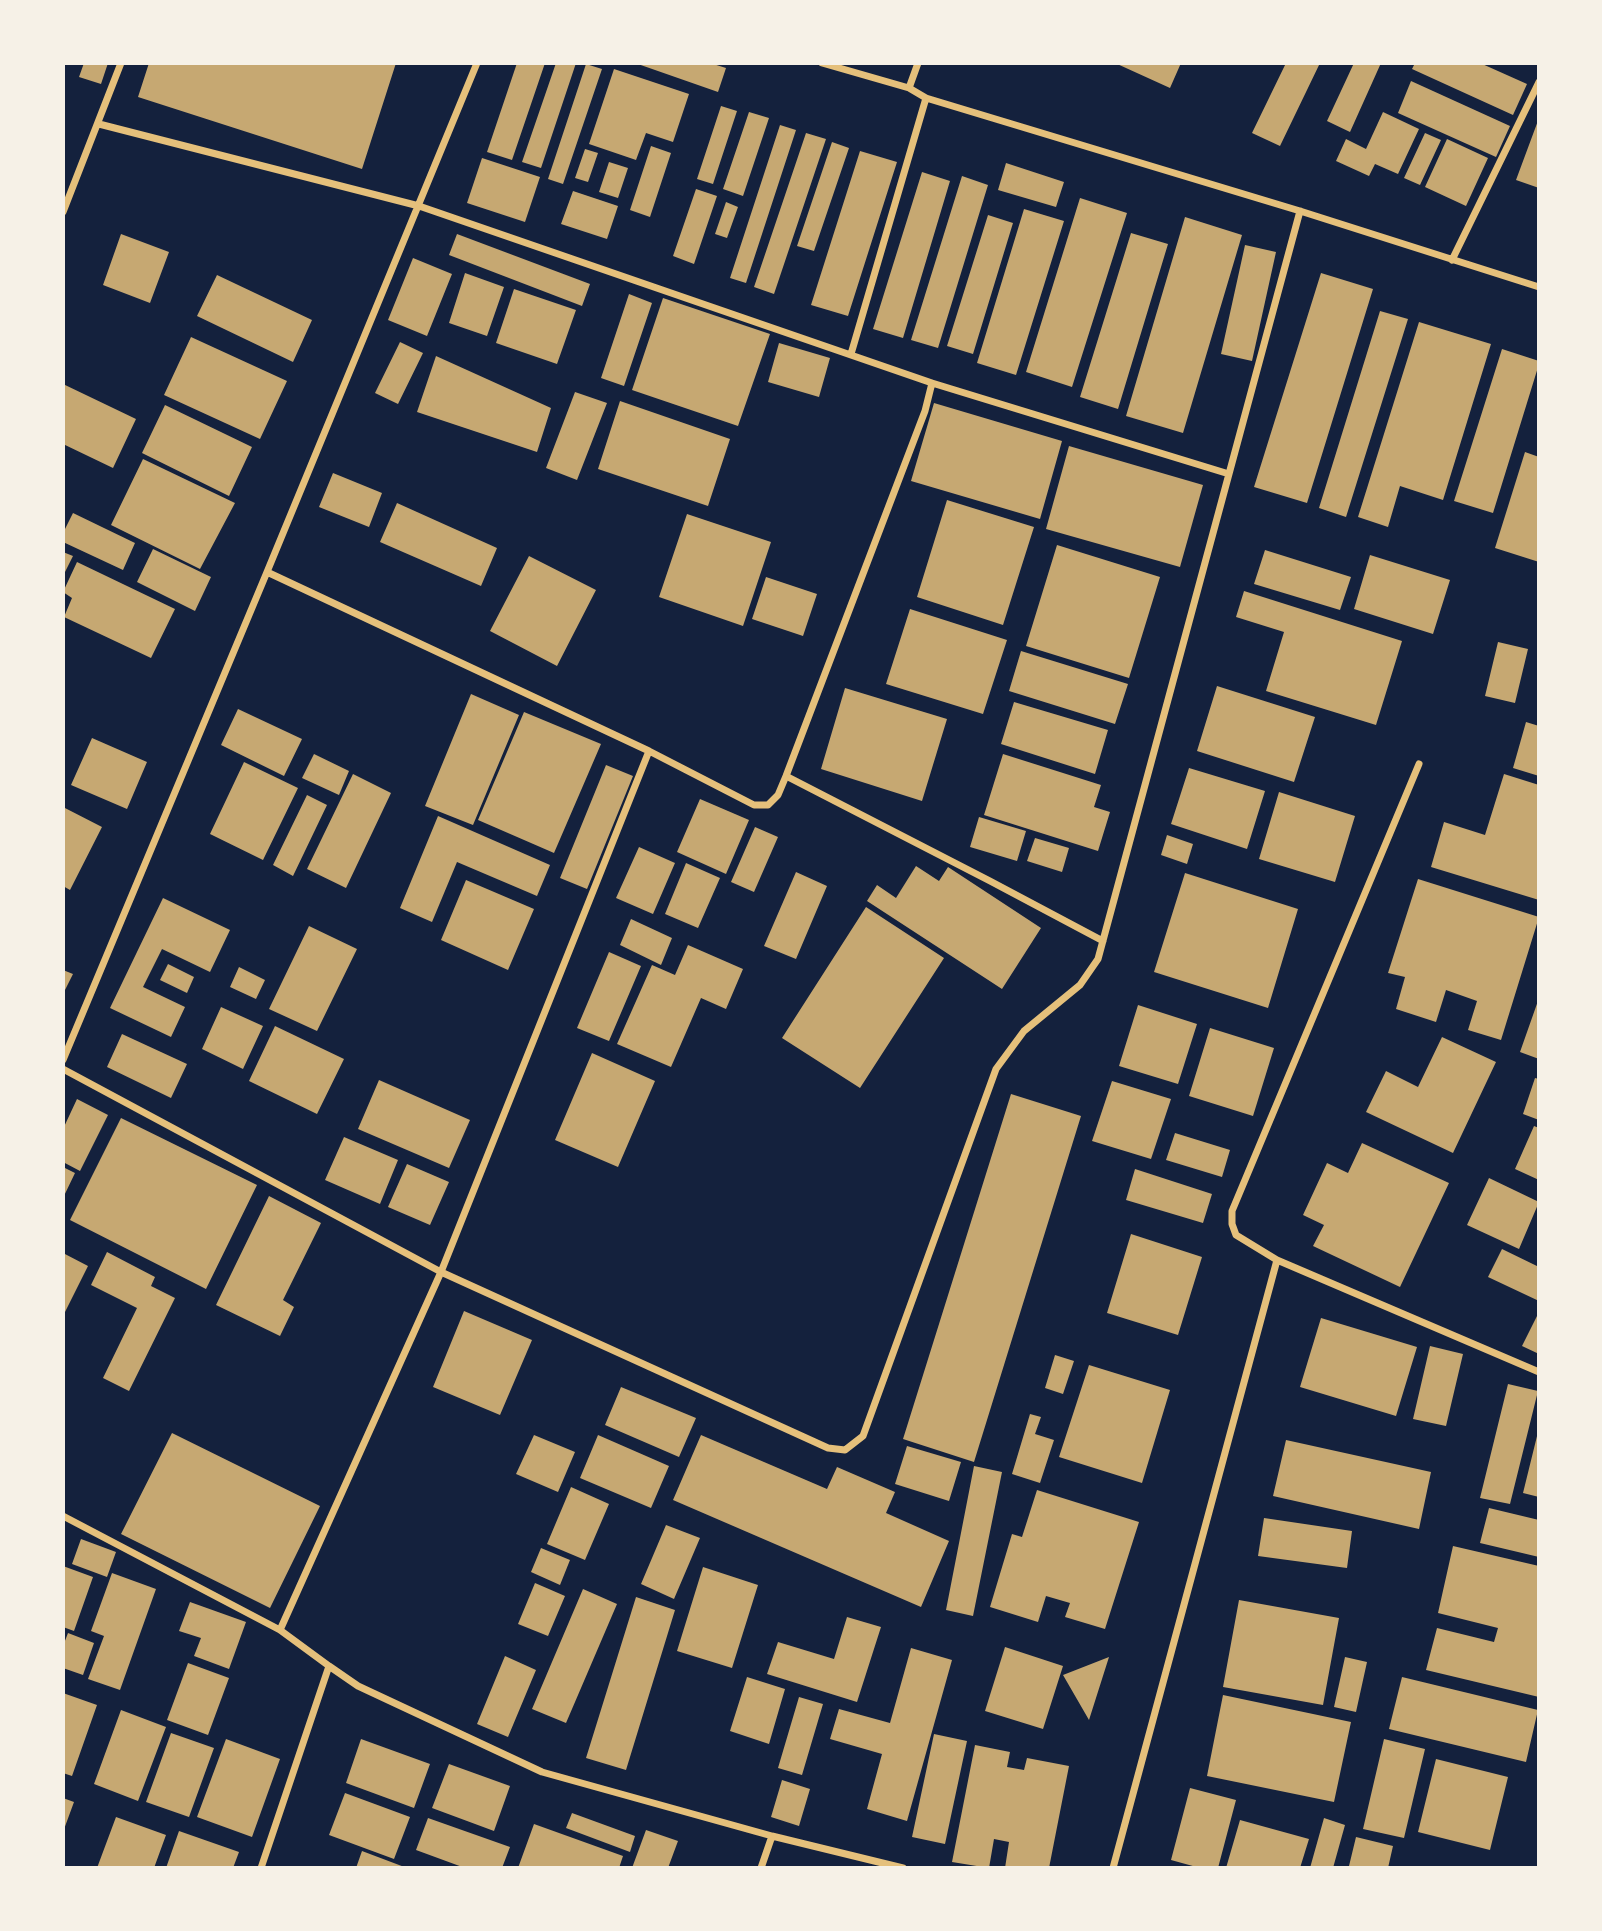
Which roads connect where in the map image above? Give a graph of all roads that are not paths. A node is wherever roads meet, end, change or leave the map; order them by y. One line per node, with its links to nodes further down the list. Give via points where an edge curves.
1 (121, 63): 8 (street)
2 (477, 63): 9 (street)
3 (822, 63): 6 (street)
4 (918, 63): 6 (street)
5 (1539, 82): 12 (street)
6 (909, 88): 7 (street)
7 (926, 98): 10 (street); 14 (street)
8 (99, 124): 9 (street); 11 (street)
9 (419, 206): 14 (street); 17 (street)
10 (1300, 211): 12 (street); 16 (street)
11 (63, 212)
12 (1452, 260): 13 (street)
13 (1539, 288)
14 (851, 354): 15 (street)
15 (932, 383): 16 (street); 20 (street)
16 (1229, 474): 21 (street)
17 (267, 572): 18 (street); 22 (street)
18 (649, 751): 20 (street, via 754,805 768,805); 25 (street)
19 (1419, 764): 24 (street, via 1232,1211 1236,1235)
20 (786, 776): 21 (street)
21 (1103, 942): 25 (street, via 1098,959 1080,985 1024,1031 996,1069 863,1436 845,1450 828,1447)
22 (63, 1060)
23 (63, 1069): 25 (street)
24 (1278, 1260): 26 (street); 34 (street)
25 (441, 1272): 28 (street)
26 (1539, 1372)
27 (63, 1516): 28 (street)
28 (280, 1630): 29 (street)
29 (329, 1666): 30 (street, via 358,1686 542,1772); 31 (street)
30 (772, 1836): 32 (street); 33 (street)
31 (261, 1868)
32 (761, 1868)
33 (904, 1868)
34 (1113, 1868)

